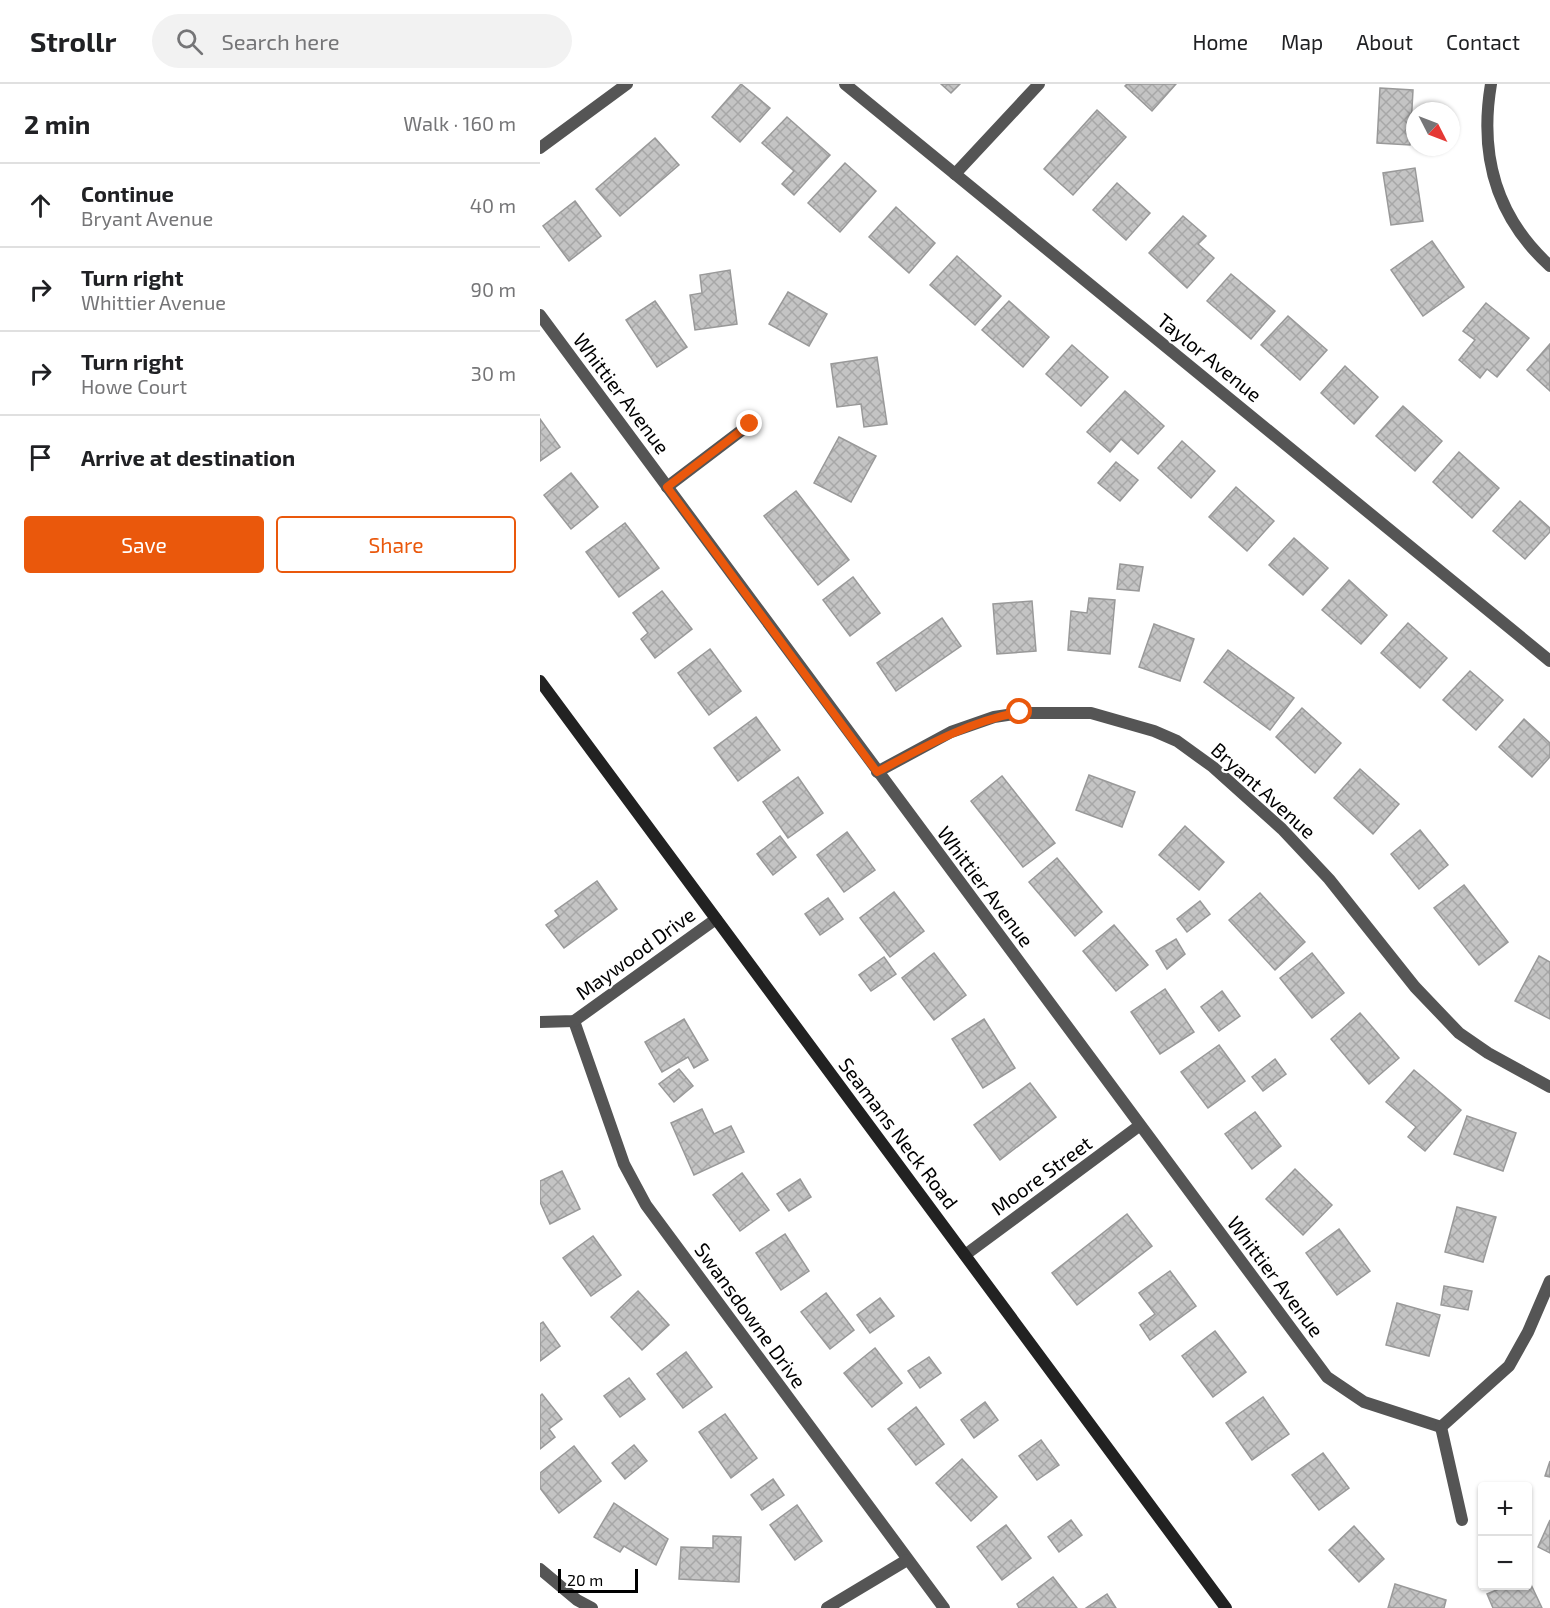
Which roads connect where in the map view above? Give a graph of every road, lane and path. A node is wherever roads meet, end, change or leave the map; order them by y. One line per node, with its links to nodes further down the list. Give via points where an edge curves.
1 (627, 84): 5 (street)
2 (845, 84): 6 (street, Taylor Avenue)
3 (1039, 84): 6 (street)
4 (1491, 84): 7 (street, via 1487,108 1488,157 1500,199 1514,226)
5 (540, 148)
6 (955, 174): 11 (street, Taylor Avenue)
7 (1550, 266)
8 (540, 315): 10 (street, Whittier Avenue)
9 (750, 424): 10 (street)
10 (667, 487): 13 (street, Whittier Avenue)
11 (1550, 661)
12 (540, 681): 14 (main road, Seamans Neck Road)
13 (877, 772): 17 (street, Bryant Avenue, via 951,732 1020,712 1091,713 1169,738 1214,767 1282,829 1329,879 1415,987 1459,1033); 18 (street, Whittier Avenue)
14 (716, 919): 15 (street, Maywood Drive); 19 (main road, Seamans Neck Road)
15 (574, 1020): 16 (street, Maywood Drive); 23 (street, Swansdowne Drive, via 624,1164 646,1205)
16 (540, 1022)
17 (1550, 1087)
18 (1139, 1126): 19 (street, Moore Street); 21 (street, Whittier Avenue, via 1327,1377 1364,1402)
19 (965, 1255): 28 (main road, Seamans Neck Road)
20 (1550, 1281): 21 (street, via 1509,1366)
21 (1441, 1427): 22 (street)
22 (1462, 1520)
23 (907, 1560): 26 (street); 27 (street, Swansdowne Drive)
24 (540, 1569): 25 (street)
25 (592, 1608)
26 (827, 1608)
27 (944, 1608)
28 (1226, 1608)

